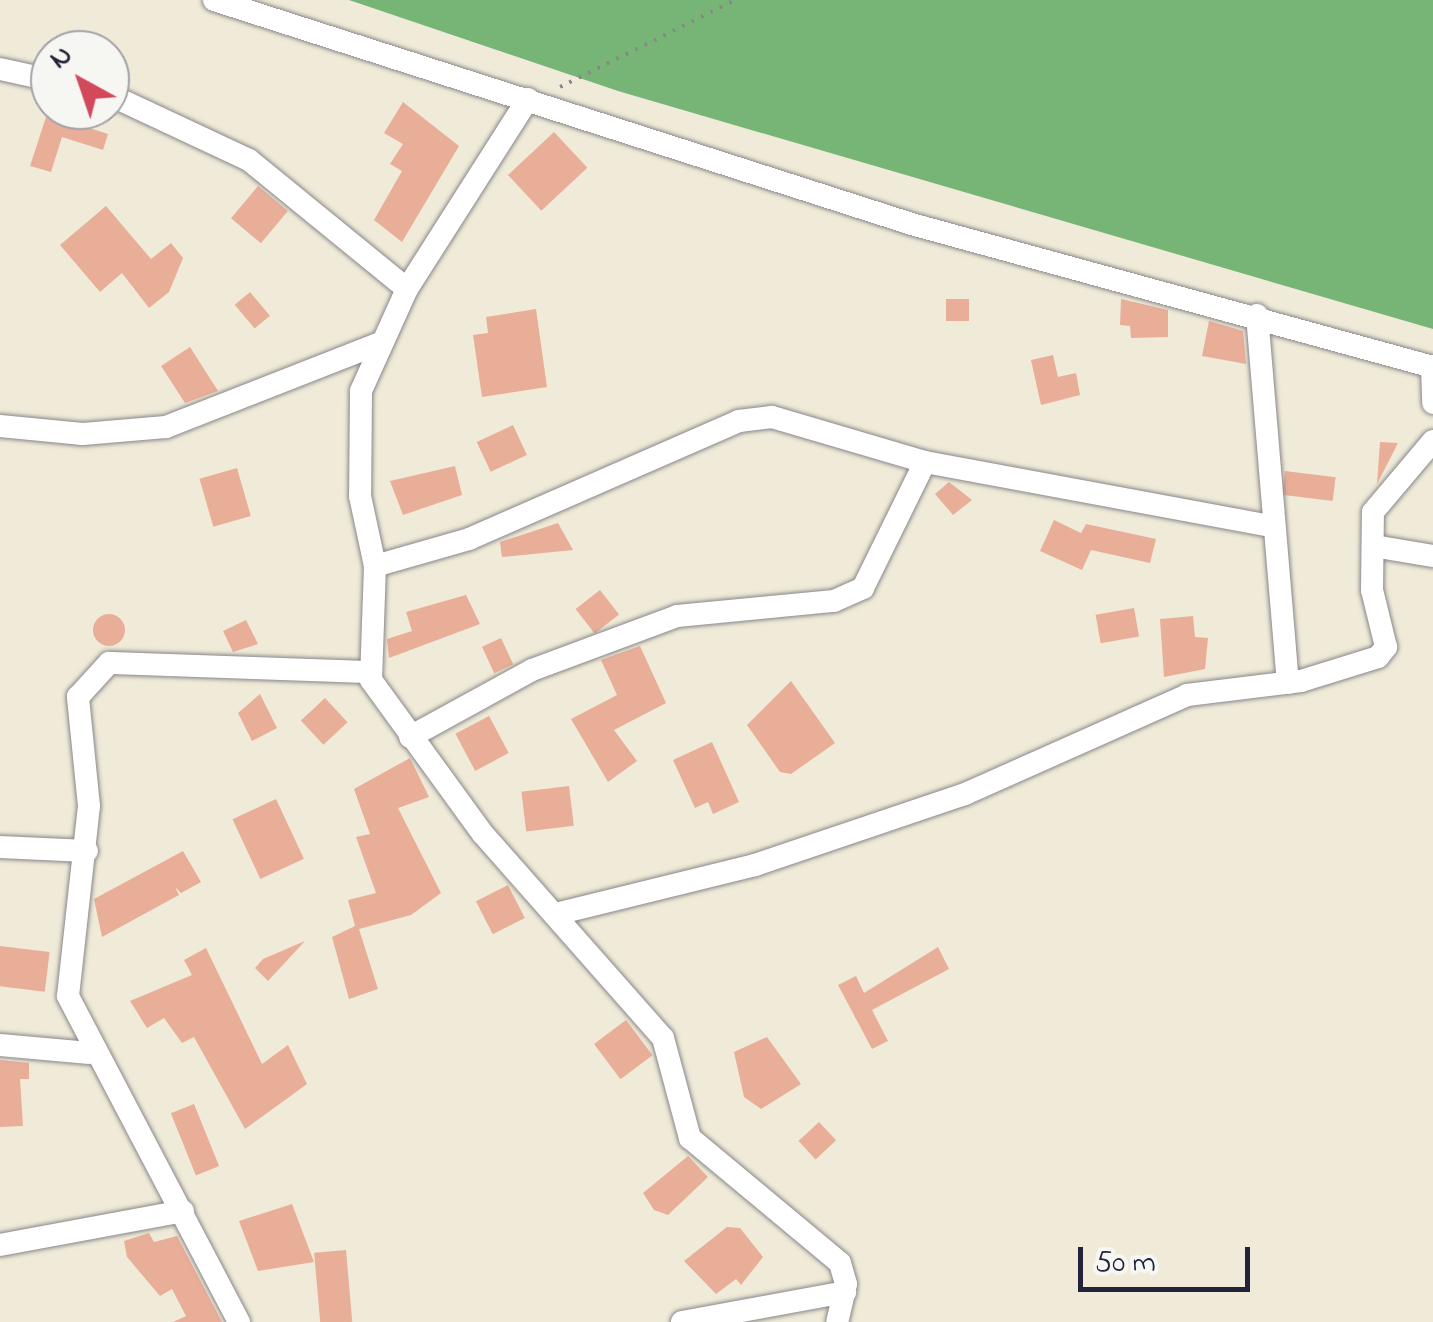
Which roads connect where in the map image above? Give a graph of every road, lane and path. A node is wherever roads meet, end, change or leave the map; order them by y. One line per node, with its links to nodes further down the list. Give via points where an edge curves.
1 (214, 0): 5 (street)
2 (736, 0): 5 (path)
3 (0, 68): 4 (street)
4 (30, 75)
5 (528, 99): 7 (street); 8 (street, via 914,225)
6 (130, 104): 7 (street, via 249,160)
7 (407, 289): 9 (street)
8 (1257, 315): 10 (street); 15 (street)
9 (378, 344): 12 (street, via 166,427 83,434); 18 (street, via 355,426)
10 (1432, 367): 11 (street)
11 (1433, 402)
12 (0, 426)
13 (1433, 441): 16 (street, via 1380,497)
14 (925, 462): 15 (street); 18 (street, via 789,420 752,418 469,539); 21 (street, via 863,588 834,601 677,616 532,670)
15 (1269, 526): 20 (street)
16 (1373, 546): 17 (street); 20 (street, via 1386,650)
17 (1433, 556)
18 (375, 566): 19 (street)
19 (370, 672): 21 (street); 23 (street, via 102,666 78,698)
20 (1288, 683): 24 (street, via 1187,695 965,794 756,866)
21 (410, 737): 24 (street, via 484,834)
22 (1, 846): 23 (street)
23 (87, 851): 26 (street, via 67,986)
24 (560, 913): 29 (street, via 663,1038 690,1138 825,1248 844,1269)
25 (0, 1045): 26 (street)
26 (90, 1053): 27 (street)
27 (183, 1211): 28 (street); 30 (street)
28 (0, 1245)
29 (845, 1292): 31 (street); 32 (street)
30 (239, 1322)
31 (682, 1322)
32 (837, 1322)

